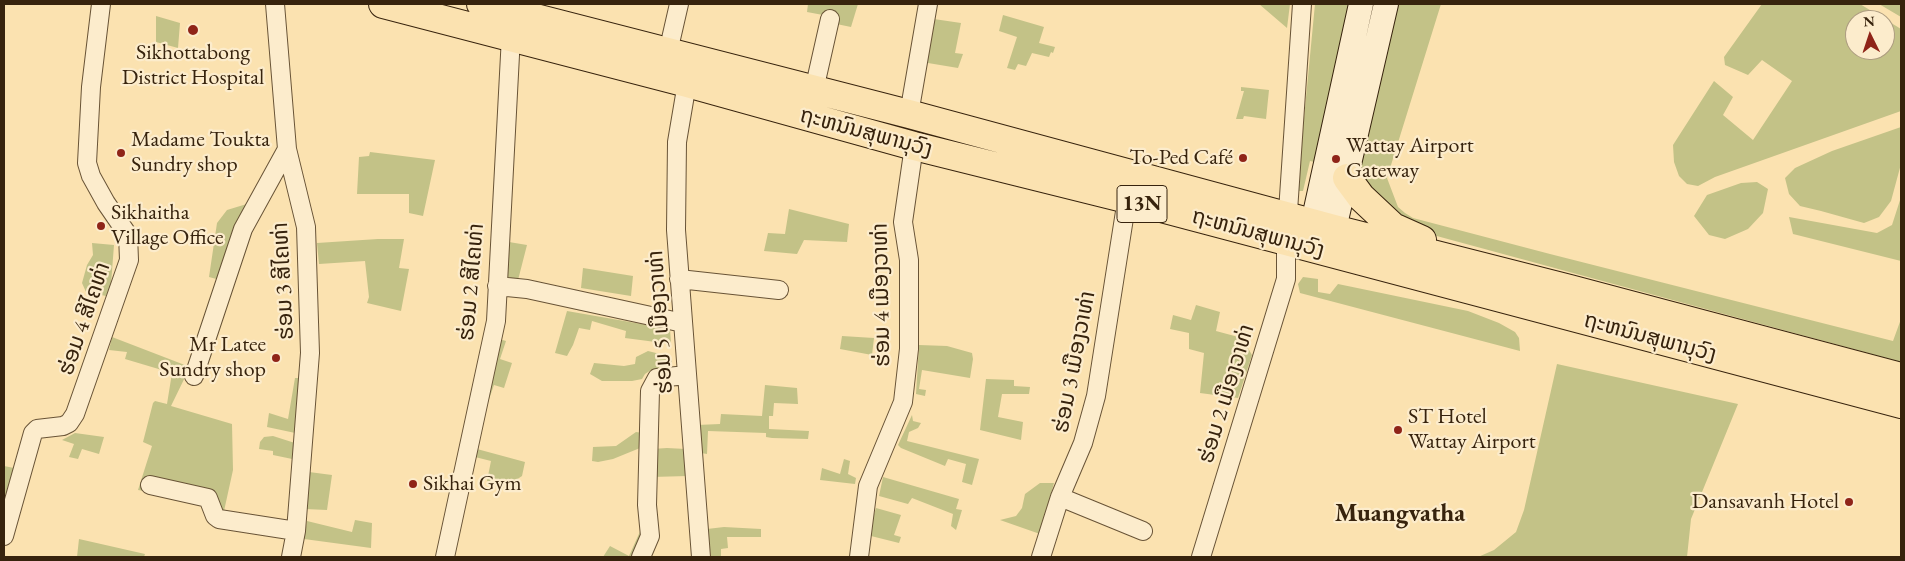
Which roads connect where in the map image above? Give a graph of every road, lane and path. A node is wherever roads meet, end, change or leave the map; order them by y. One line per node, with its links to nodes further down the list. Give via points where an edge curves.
1 (102, 4): 34 (street, ຮ່ອມ 4 ສີໄຄທ່າ, via 91,87 87,163 106,203 128,235 129,260 75,414 63,426 37,429 34,434)
2 (275, 4): 17 (street, ຮ່ອມ 3 ສີໄຄທ່າ)
3 (383, 4): 11 (highway, ຖະຫນົນສຸພານຸວົງ / 13N)
4 (481, 4): 12 (highway, ຖະຫນົນສຸພານຸວົງ / 13N)
5 (679, 4): 12 (street)
6 (928, 4): 15 (street)
7 (1302, 4): 20 (street, ຮ່ອມ 2 ເມືອງວາທ່າ)
8 (1360, 5): 9 (street); 20 (street)
9 (1385, 8): 18 (street)
10 (830, 19): 14 (street)
11 (511, 36): 13 (highway, ຖະຫນົນສຸພານຸວົງ / 13N); 22 (street, ຮ່ອມ 2 ສີໄຄທ່າ)
12 (668, 52): 14 (highway, ຖະຫນົນສຸພານຸວົງ / 13N)
13 (686, 83): 16 (highway, ຖະຫນົນສຸພານຸວົງ / 13N); 21 (street, ຮ່ອມ 5 ເມືອງວາທ່າ, via 677,142)
14 (814, 90): 15 (highway, ຖະຫນົນສຸພານຸວົງ / 13N)
15 (909, 114): 20 (highway, ຖະຫນົນສຸພານຸວົງ / 13N)
16 (914, 146): 19 (highway, ຖະຫນົນສຸພານຸວົງ / 13N); 39 (street, ຮ່ອມ 4 ເມືອງວາທ່າ, via 903,222 909,260 909,349 903,402 868,486)
17 (287, 149): 27 (street, via 243,229); 32 (street, ຮ່ອມ 3 ສີໄຄທ່າ, via 306,227 310,353)
18 (1347, 178): 20 (street); 23 (highway, via 1361,197 1393,227 1431,244 1544,275)
19 (1127, 199): 20 (highway, ຖະຫນົນສຸພານຸວົງ / 13N); 31 (street, ຮ່ອມ 3 ເມືອງວາທ່າ, via 1096,396 1083,443)
20 (1309, 235): 23 (highway, ຖະຫນົນສຸພານຸວົງ / 13N); 29 (highway, ຖະຫນົນສຸພານຸວົງ / 13N); 41 (street, ຮ່ອມ 2 ເມືອງວາທ່າ, via 1286,280)
21 (679, 279): 24 (street); 25 (street, ຮ່ອມ 5 ເມືອງວາທ່າ)
22 (497, 286): 25 (street, via 528,289); 36 (street, ຮ່ອມ 2 ສີໄຄທ່າ, via 496,321)
23 (1570, 289): 28 (highway, ຖະຫນົນສຸພານຸວົງ / 13N)
24 (779, 290)
25 (683, 323): 26 (street, ຮ່ອມ 5 ເມືອງວາທ່າ)
26 (687, 375): 37 (street, via 657,378 650,391 647,505 650,536); 38 (street, ຮ່ອມ 5 ເມືອງວາທ່າ)
27 (194, 376)
28 (1901, 377)
29 (1901, 404)
30 (150, 485): 32 (street, via 208,498 219,519)
31 (1060, 497): 33 (street); 40 (street, ຮ່ອມ 3 ເມືອງວາທ່າ)
32 (296, 531): 35 (street, ຮ່ອມ 3 ສີໄຄທ່າ)
33 (1143, 531)
34 (4, 536)
35 (291, 557)
36 (445, 557)
37 (642, 557)
38 (701, 557)
39 (859, 557)
40 (1041, 557)
41 (1201, 557)

